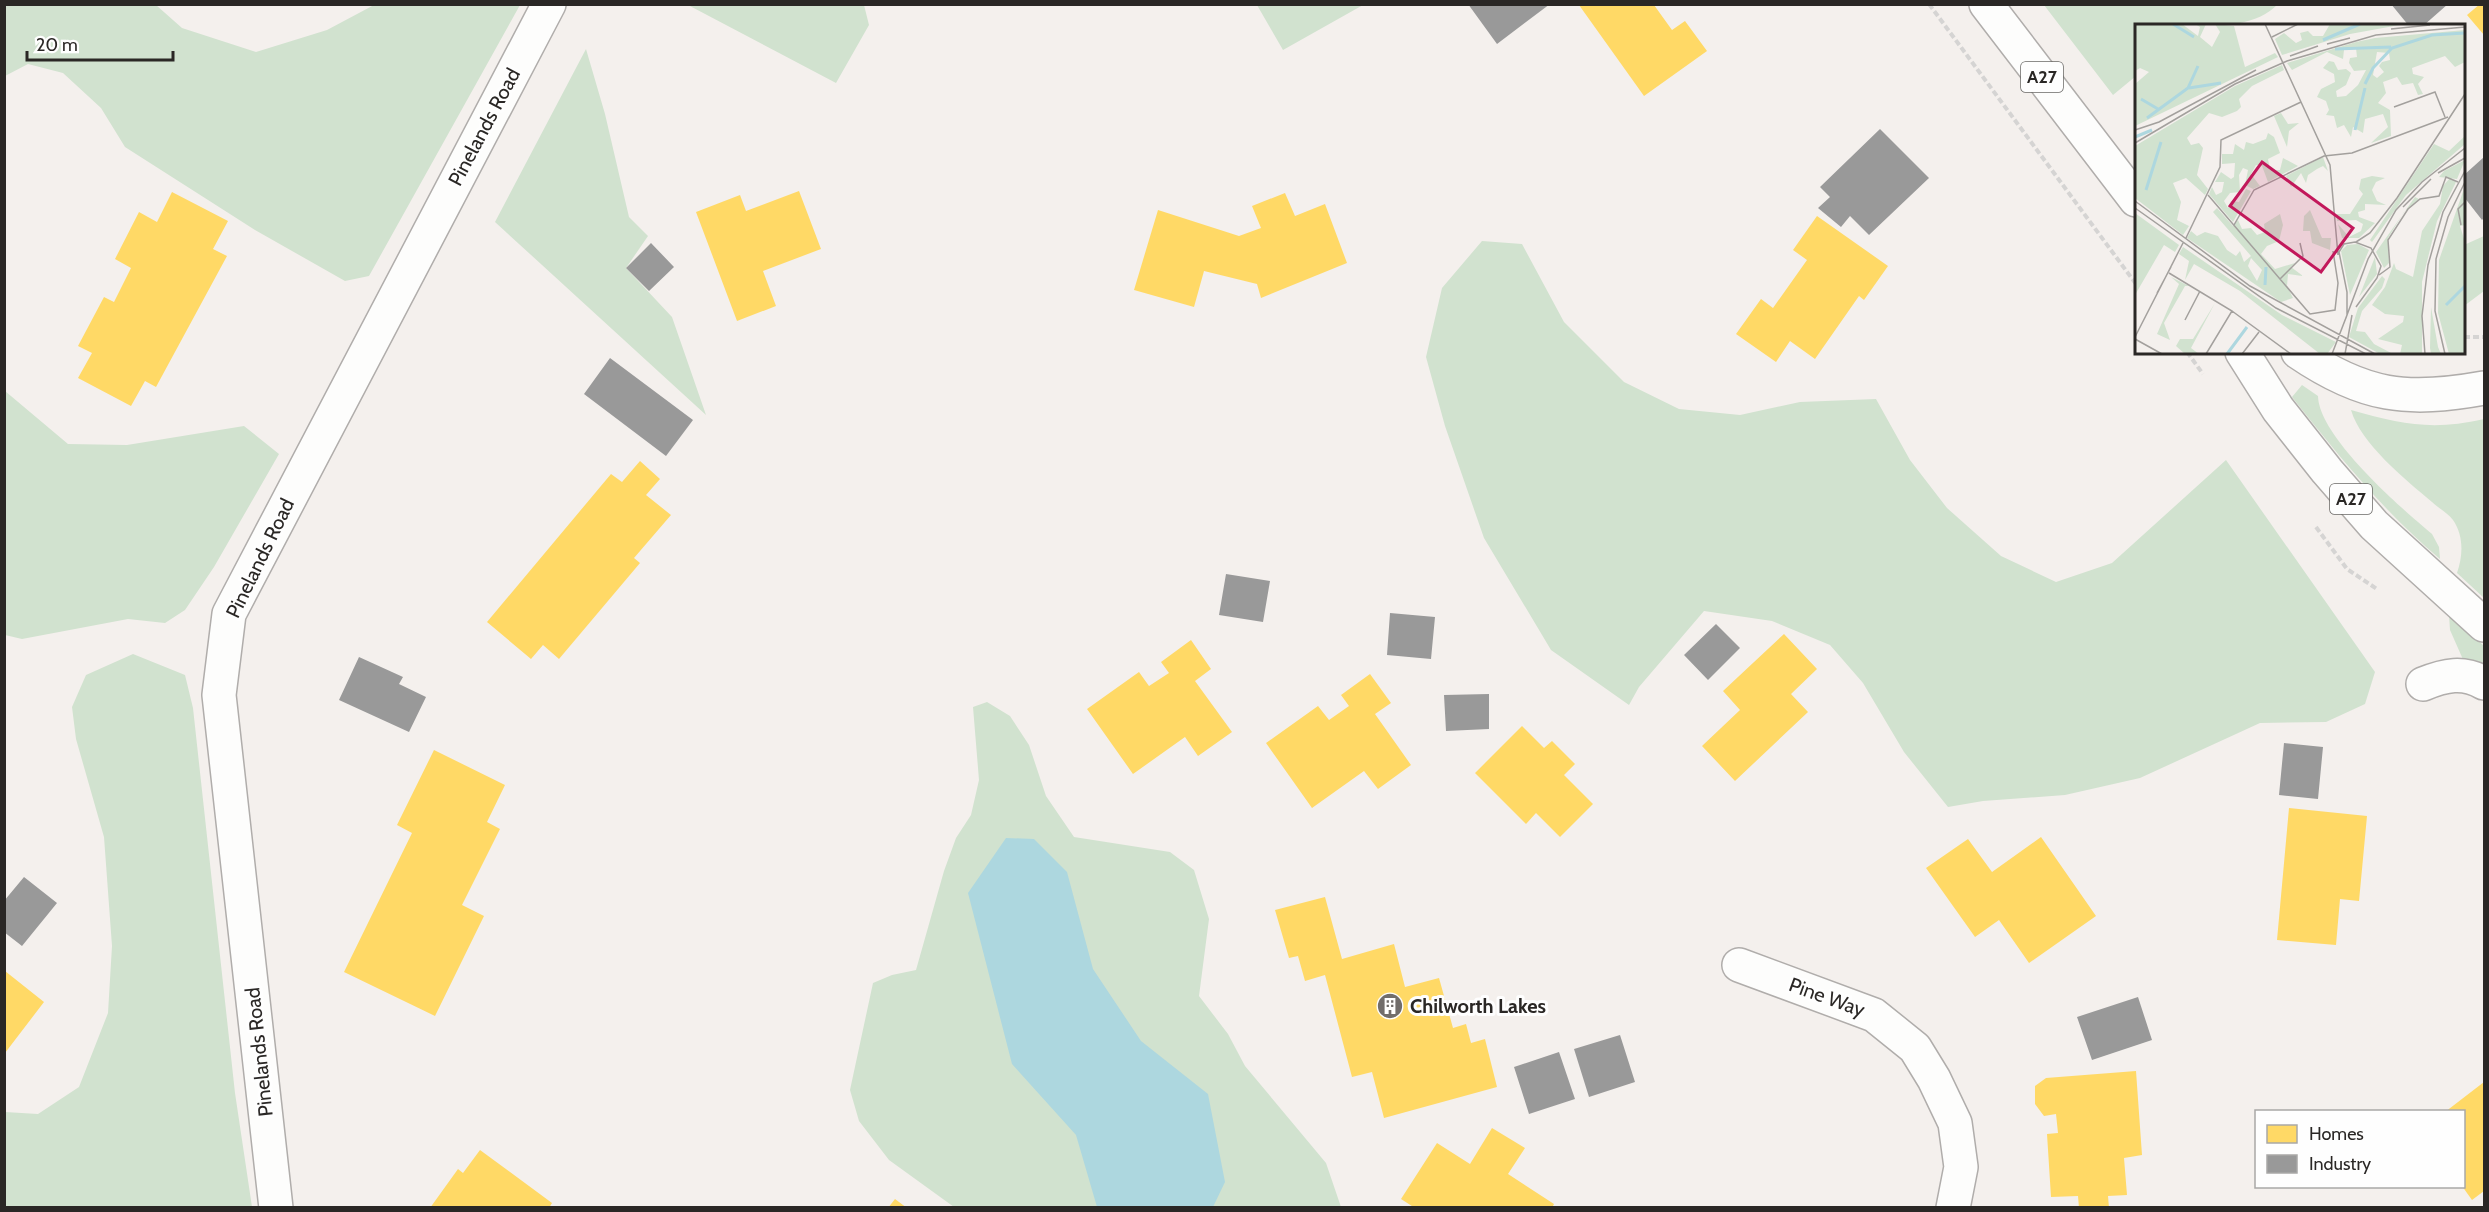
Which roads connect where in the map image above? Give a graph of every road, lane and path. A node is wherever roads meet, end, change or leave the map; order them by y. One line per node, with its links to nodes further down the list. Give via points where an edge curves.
1 (549, 4): 15 (street, Pinelands Road, via 229,614 219,695)
2 (1929, 4): 5 (path)
3 (1986, 4): 4 (street, A27)
4 (2135, 199)
5 (2135, 283)
6 (2465, 337): 7 (path)
7 (2484, 337)
8 (2243, 354): 11 (street, A27, via 2278,409 2374,525)
9 (2301, 354): 10 (street, via 2340,379 2396,394 2451,394)
10 (2484, 387)
11 (2484, 625)
12 (2484, 683): 13 (street, via 2476,678 2450,675)
13 (2423, 684)
14 (1739, 965): 16 (street, Pine Way, via 1874,1015 1915,1048 1955,1123 1960,1167)
15 (276, 1208)
16 (1953, 1208)

